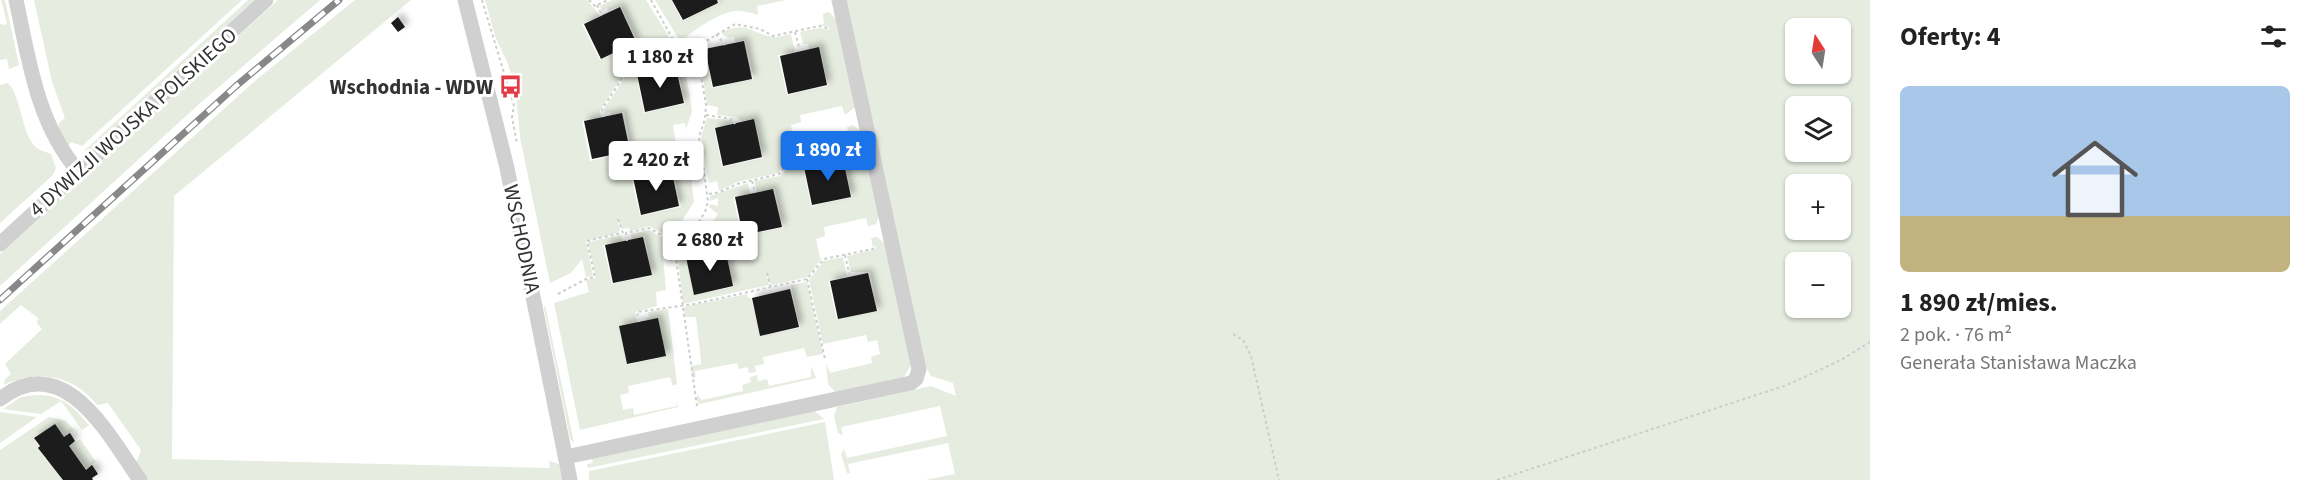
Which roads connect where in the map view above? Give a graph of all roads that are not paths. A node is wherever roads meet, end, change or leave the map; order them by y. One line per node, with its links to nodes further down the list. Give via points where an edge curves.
1 (16, 0): 5 (street, via 42,108 60,146)
2 (266, 0): 5 (street, 4 DYWIZJI WOJSKA POLSKIEGO)
3 (465, 0): 8 (street, WSCHODNIA, via 507,168)
4 (839, 0): 8 (street, via 919,369 916,379)
5 (79, 172): 6 (street, 4 DYWIZJI WOJSKA POLSKIEGO)
6 (0, 244)
7 (0, 399): 9 (street, via 36,385 72,394 87,406)
8 (566, 457): 10 (street, WSCHODNIA)
9 (140, 480)
10 (570, 480)

